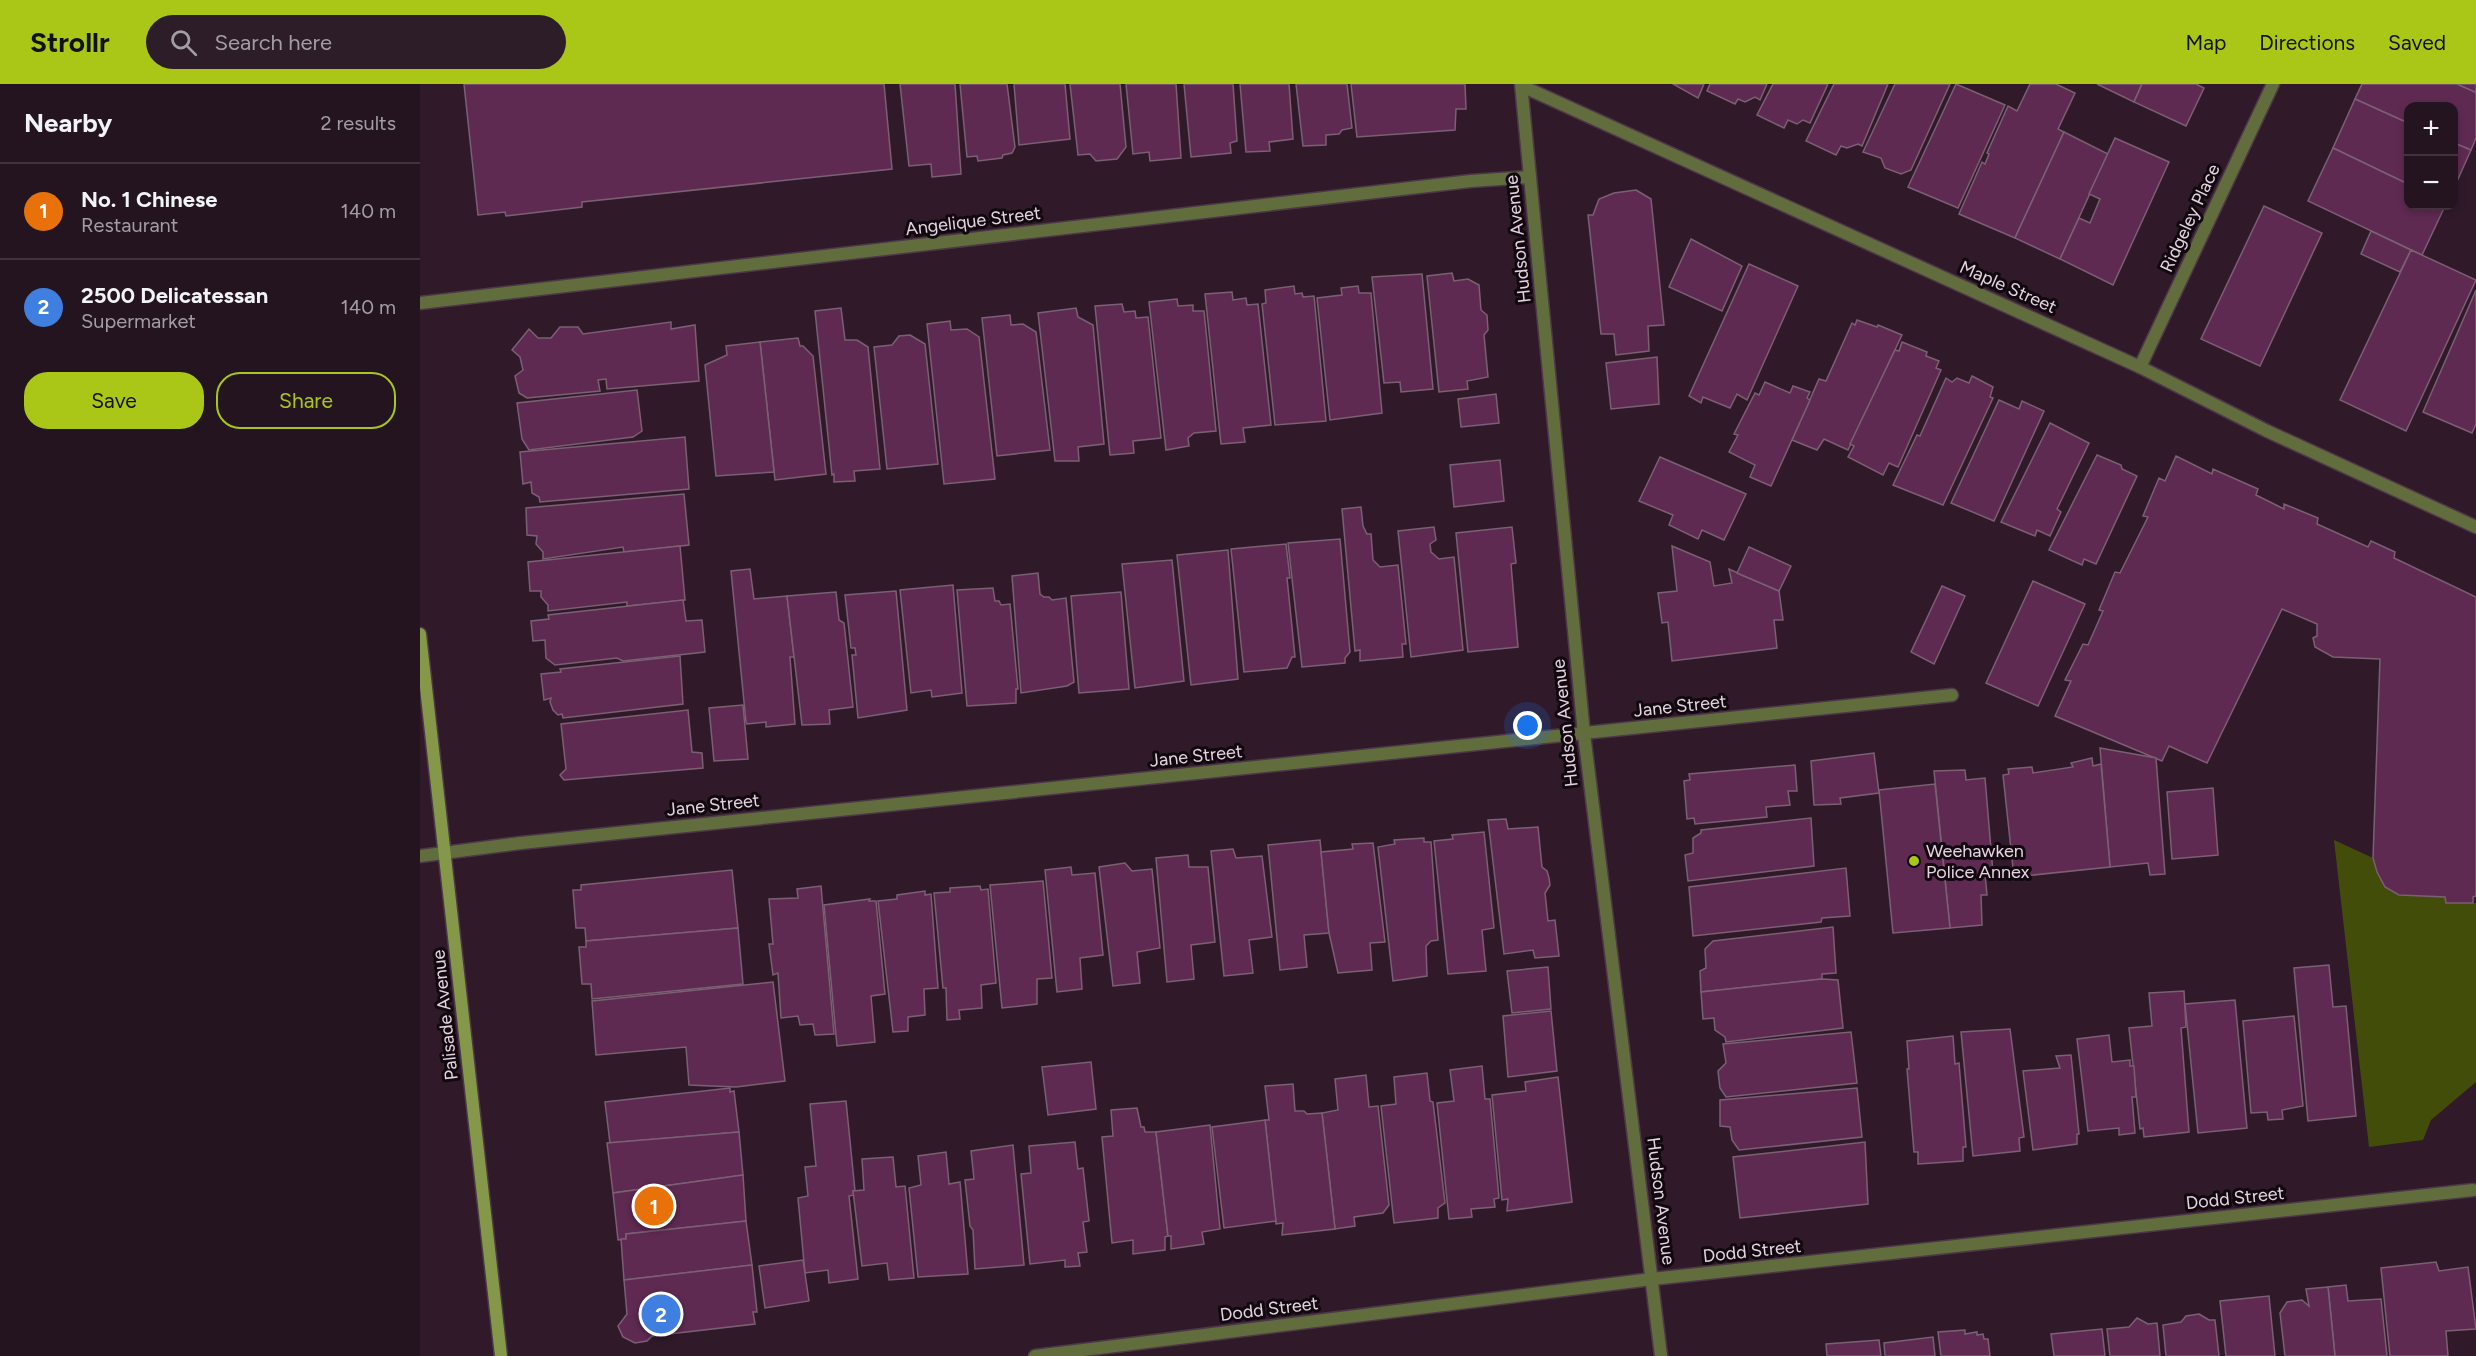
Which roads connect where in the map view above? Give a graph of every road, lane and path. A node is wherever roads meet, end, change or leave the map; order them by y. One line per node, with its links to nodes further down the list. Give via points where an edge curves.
1 (2273, 84): 5 (street, Ridgeley Place)
2 (1522, 85): 3 (street, Hudson Avenue); 5 (street, Maple Street)
3 (1530, 177): 4 (street, Angelique Street); 9 (street, Hudson Avenue)
4 (420, 303)
5 (2140, 367): 6 (street, Maple Street, via 2267,431)
6 (2476, 527)
7 (420, 634): 10 (main road, Palisade Avenue)
8 (1952, 695): 9 (street, Jane Street)
9 (1584, 734): 10 (street, Jane Street); 13 (street, Hudson Avenue)
10 (445, 853): 11 (street, Jane Street); 14 (main road, Palisade Avenue)
11 (420, 856)
12 (2473, 1190): 13 (street, Dodd Street)
13 (1652, 1279): 15 (street, Dodd Street); 16 (street, Hudson Avenue)
14 (501, 1356)
15 (1035, 1356)
16 (1661, 1356)

